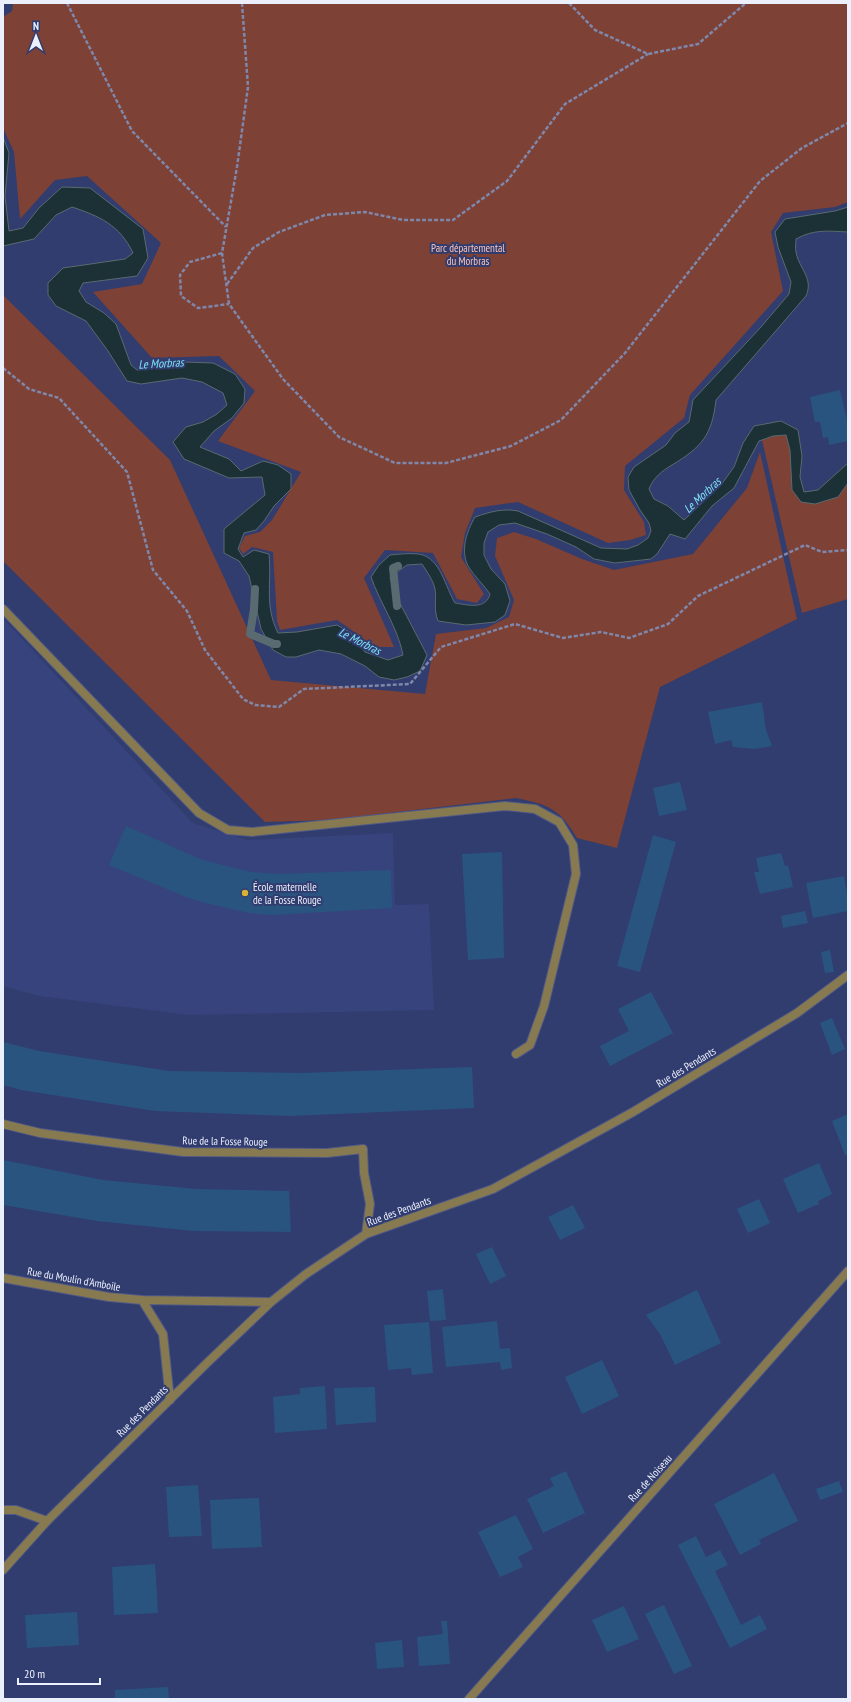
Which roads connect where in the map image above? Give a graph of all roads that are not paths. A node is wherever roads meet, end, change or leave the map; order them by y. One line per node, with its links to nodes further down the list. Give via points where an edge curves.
1 (3, 610): 3 (street, via 200,813 228,830 252,832 505,806 535,809 559,822 573,845 576,874 544,1006 530,1045)
2 (848, 975): 5 (street, Rue des Pendants, via 797,1013 633,1112 493,1189)
3 (516, 1054)
4 (3, 1124): 5 (street, Rue de la Fosse Rouge, via 40,1133 183,1152 327,1153 363,1148 364,1173 370,1204)
5 (366, 1234): 9 (street, Rue des Pendants, via 306,1274)
6 (848, 1271): 14 (street, Rue de Noiseau)
7 (3, 1278): 8 (street, Rue du Moulin d'Amboile, via 109,1297)
8 (142, 1300): 9 (street, Rue du Moulin d'Amboile); 10 (street, via 163,1334)
9 (271, 1302): 10 (street, Rue des Pendants)
10 (170, 1400): 12 (street, Rue des Pendants)
11 (3, 1510): 12 (street, via 16,1510)
12 (47, 1521): 13 (street, Rue des Pendants)
13 (3, 1570)
14 (469, 1699)

